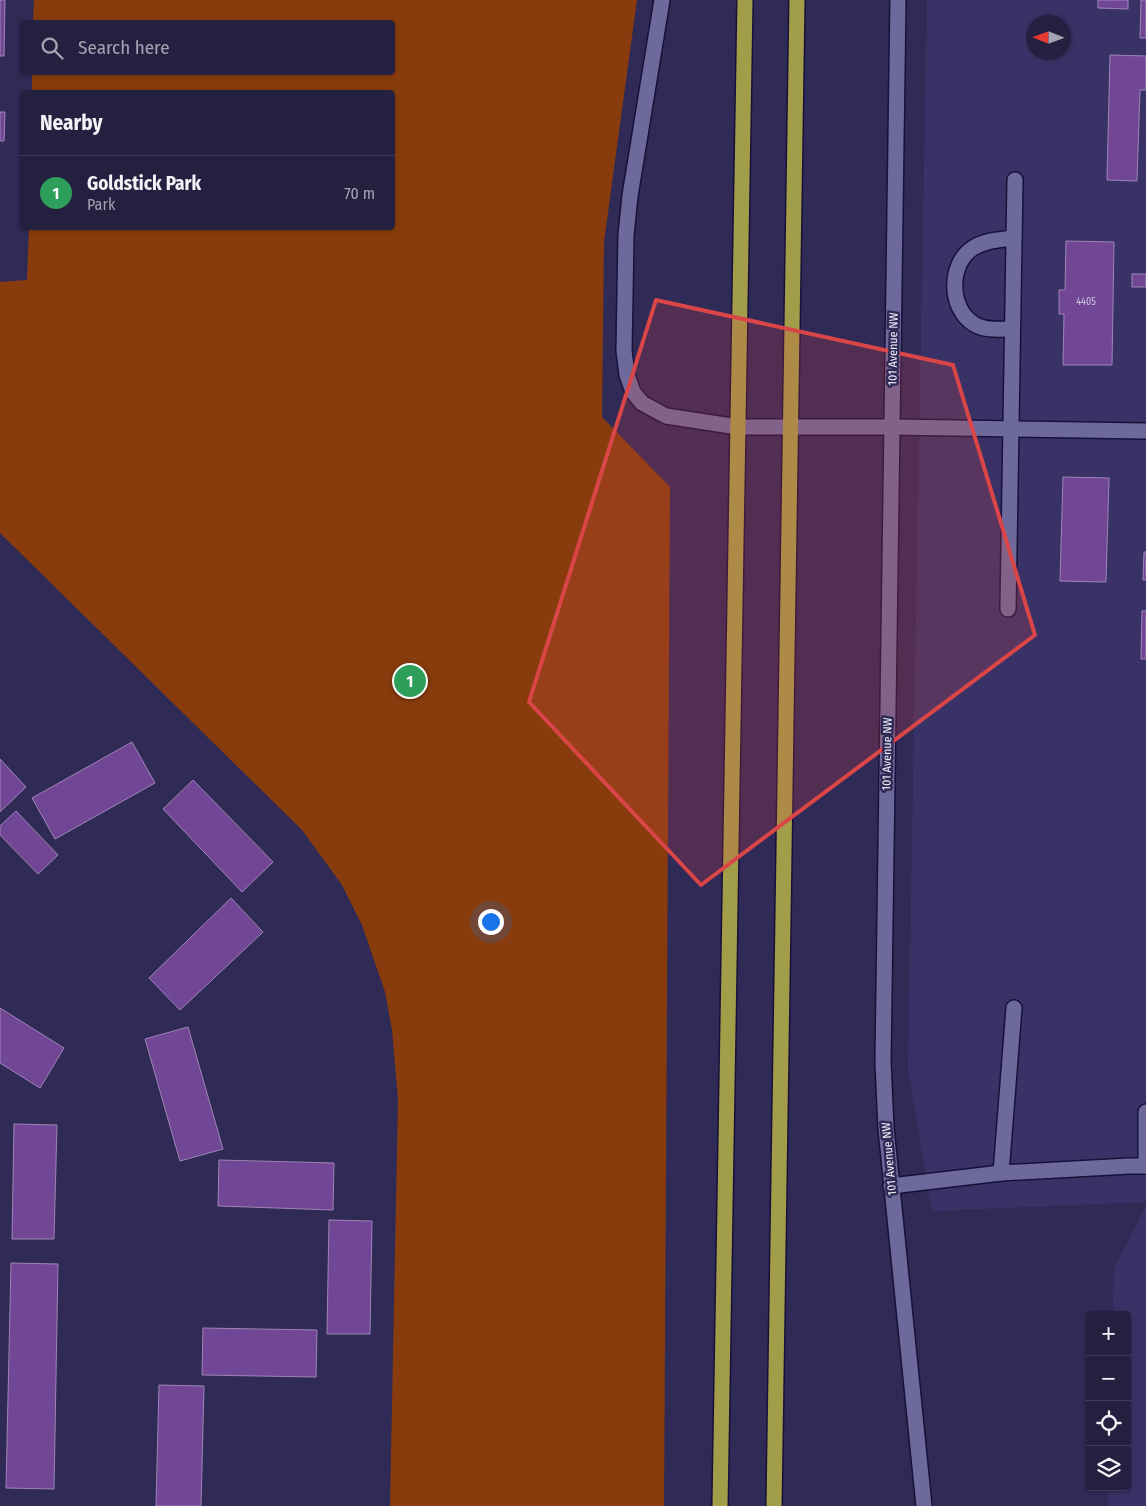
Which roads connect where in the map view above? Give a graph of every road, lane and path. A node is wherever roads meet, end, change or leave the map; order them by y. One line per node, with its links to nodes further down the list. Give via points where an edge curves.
1 (662, 0): 9 (street, via 626,235 624,351 627,375 632,392 642,404 666,416)
2 (744, 0): 9 (main road)
3 (797, 0): 8 (main road)
4 (898, 0): 10 (street, 101 Avenue NW)
5 (1015, 180): 6 (street)
6 (1014, 238): 7 (street); 7 (street, via 983,243 971,249 958,269 955,290 956,301 964,316 975,325 988,329)
7 (1012, 329): 11 (street)
8 (791, 426): 9 (street); 10 (street); 20 (main road)
9 (738, 427): 19 (main road)
10 (892, 427): 11 (street); 18 (street, 101 Avenue NW, via 883,987 883,1062)
11 (1011, 428): 12 (street); 13 (street)
12 (1146, 431)
13 (1008, 609)
14 (1014, 1008): 17 (street)
15 (1146, 1112): 16 (street)
16 (1146, 1166): 17 (street)
17 (1001, 1173): 18 (street)
18 (891, 1186): 21 (street, 101 Avenue NW)
19 (720, 1506)
20 (774, 1506)
21 (924, 1506)

